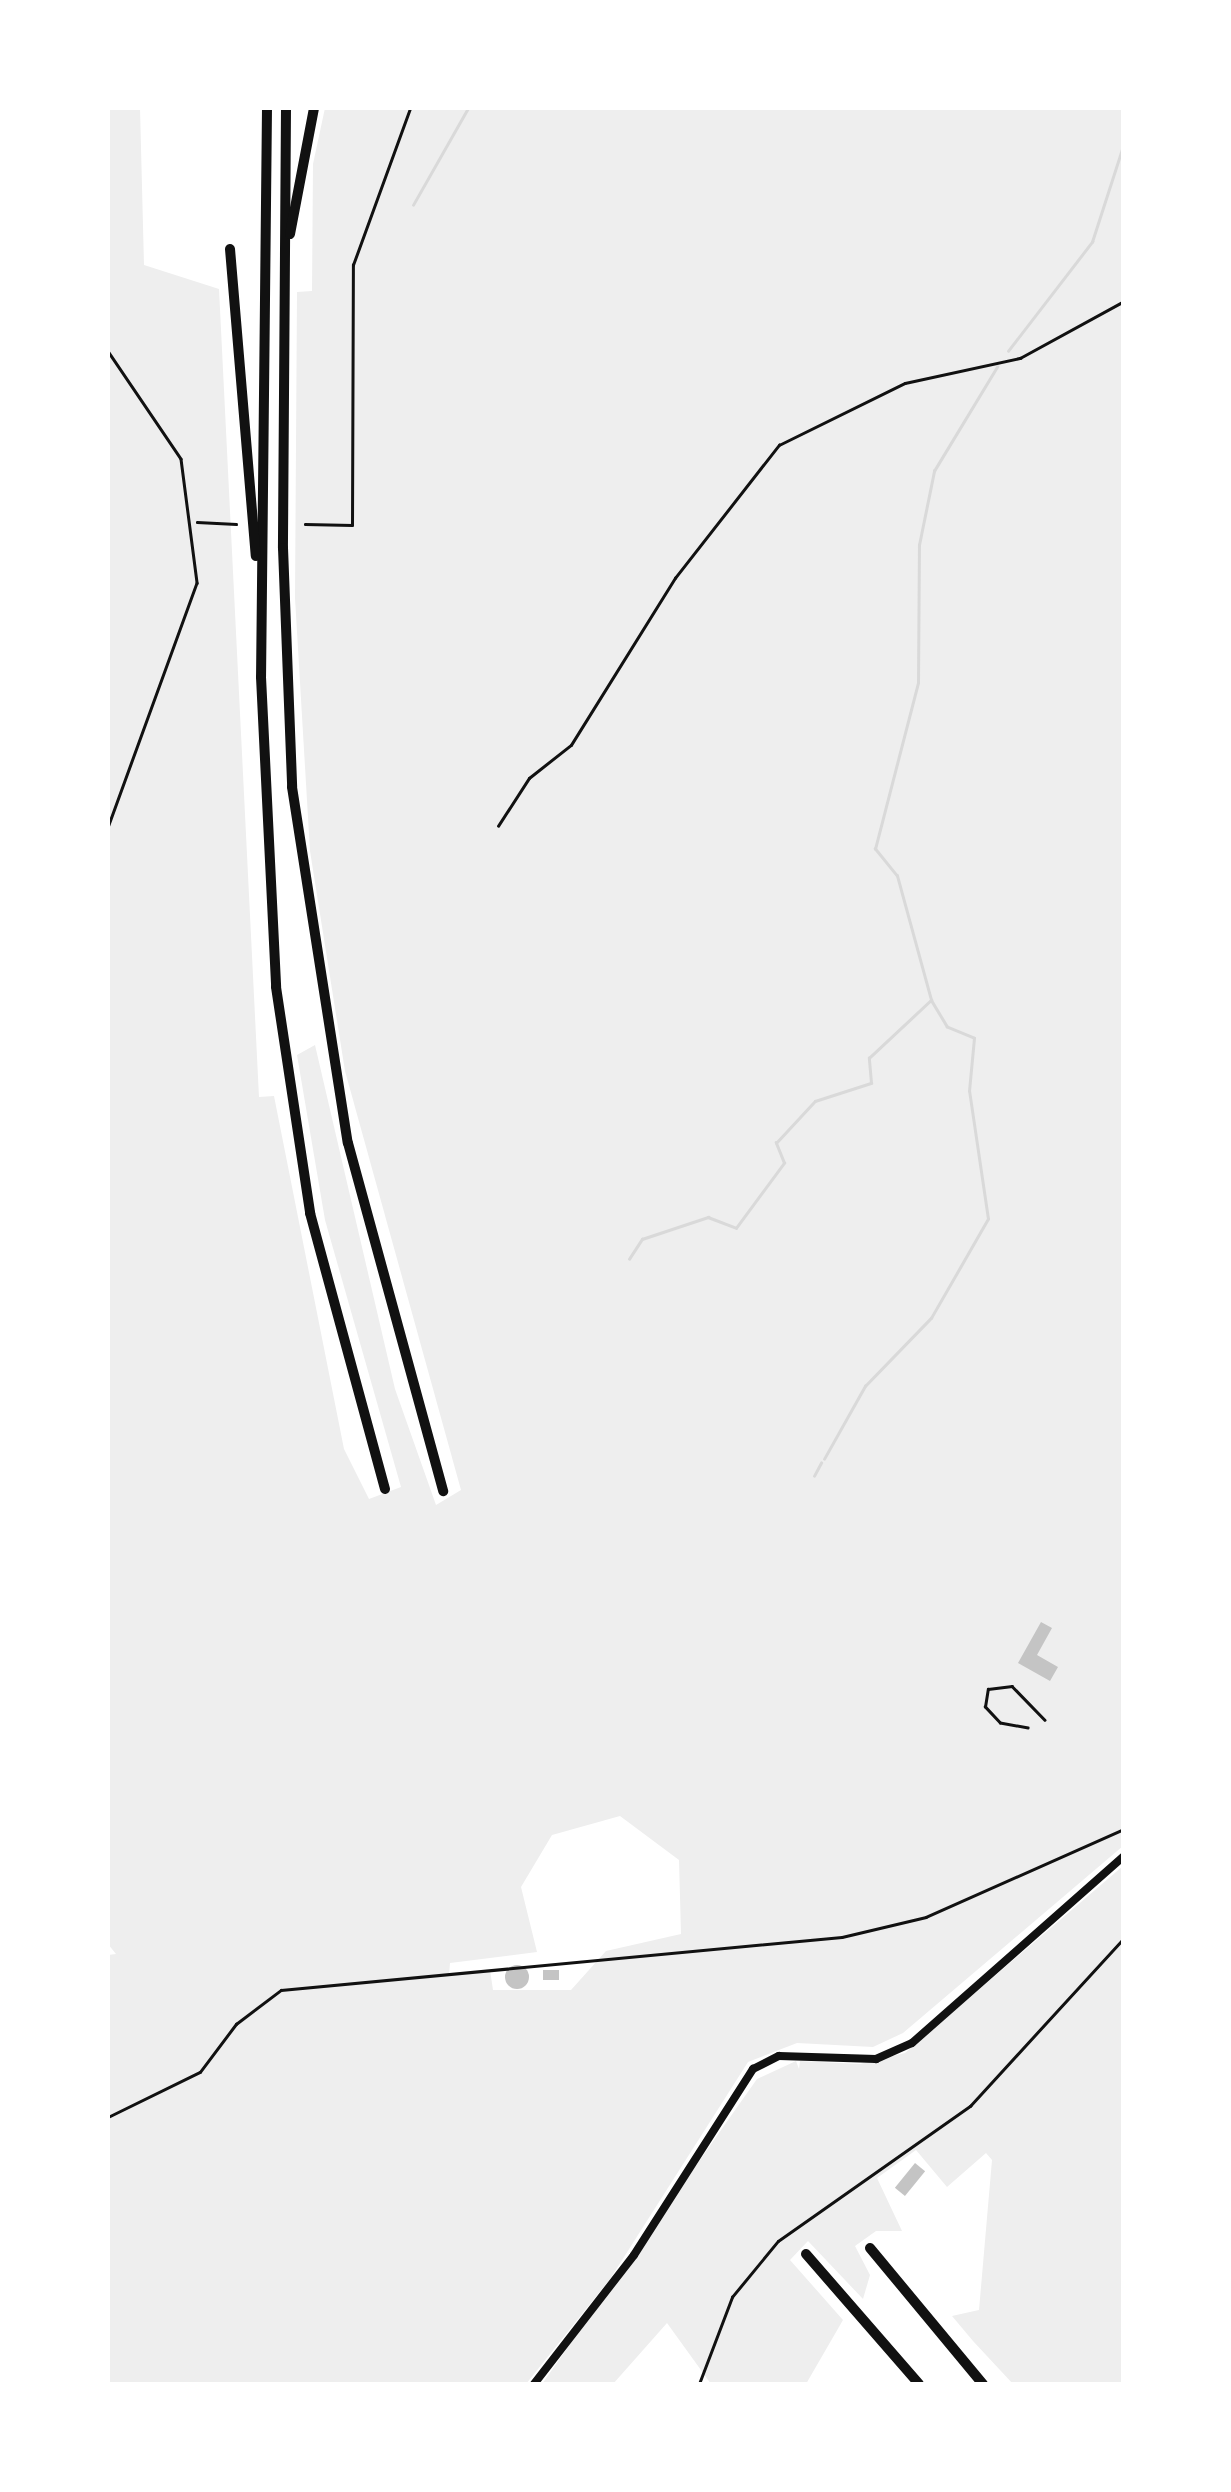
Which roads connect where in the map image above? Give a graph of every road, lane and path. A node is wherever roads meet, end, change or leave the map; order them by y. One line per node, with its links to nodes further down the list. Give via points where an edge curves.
1 (268, 108): 12 (highway)
2 (286, 108): 6 (highway)
3 (314, 108): 6 (highway)
4 (410, 108): 11 (path, via 353,264 352,525)
5 (230, 249): 12 (highway)
6 (285, 258): 16 (highway, via 292,788 348,1144)
7 (1124, 301): 13 (path, via 1020,358 905,383 779,446 674,578 571,745 529,778)
8 (108, 351): 9 (path, via 173,440)
9 (196, 522): 10 (path); 14 (path, via 194,602)
10 (236, 524)
11 (305, 524)
12 (261, 591): 15 (highway, via 264,800 285,1062 326,1286)
13 (498, 826)
14 (108, 828)
15 (385, 1489)
16 (443, 1491)
17 (1045, 1720): 18 (path, via 1012,1686 988,1690 985,1706 1000,1723)
18 (1028, 1728)
19 (1124, 1829): 22 (path, via 926,1916 867,1930 281,1990 236,2024 200,2072)
20 (1124, 1856): 25 (main road, via 912,2043 876,2059 780,2056 748,2073 634,2255)
21 (1124, 1938): 26 (path, via 970,2106 778,2242 732,2297)
22 (108, 2117)
23 (870, 2248): 28 (highway)
24 (806, 2254): 27 (highway)
25 (534, 2384)
26 (699, 2384)
27 (919, 2384)
28 (983, 2384)

